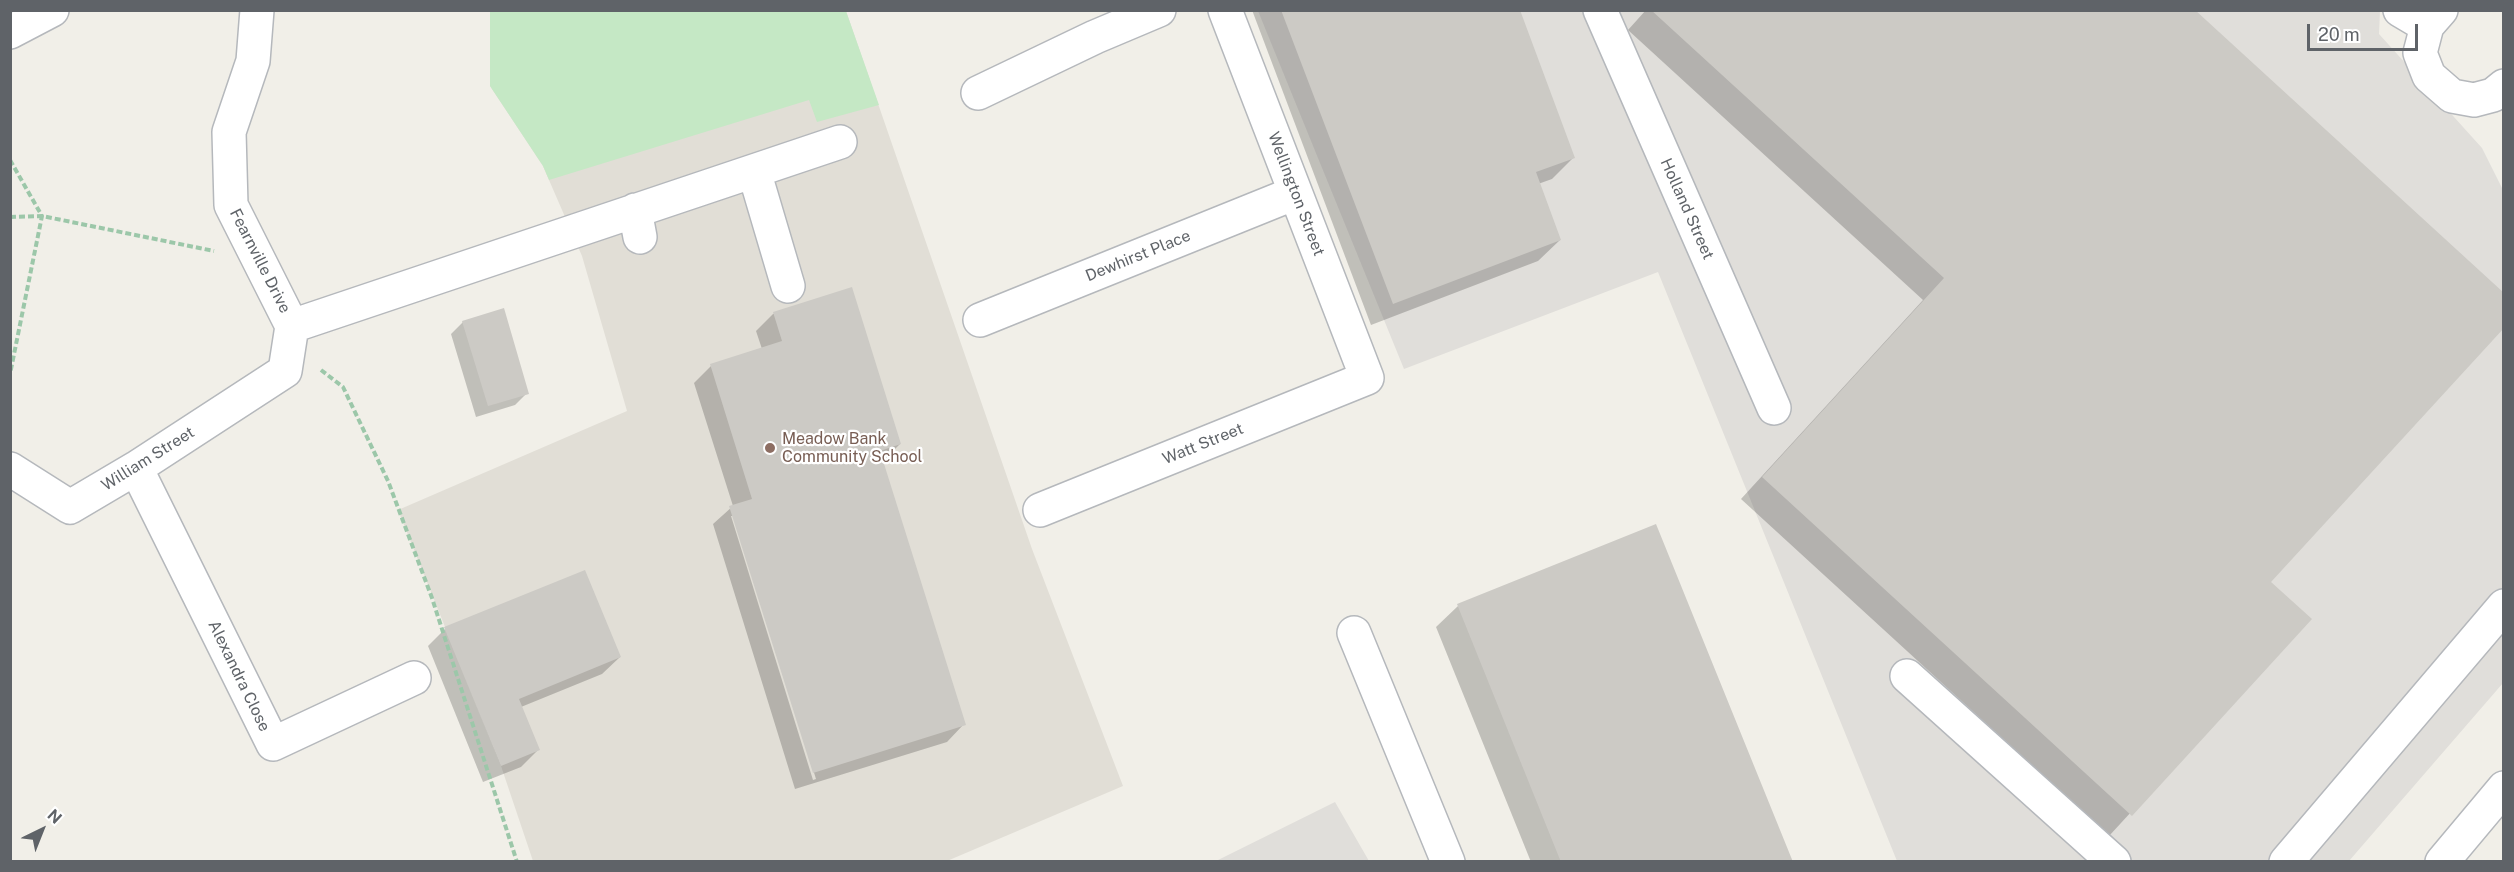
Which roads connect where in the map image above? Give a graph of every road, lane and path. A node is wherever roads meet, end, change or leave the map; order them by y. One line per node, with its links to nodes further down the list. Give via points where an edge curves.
1 (52, 10): 7 (street)
2 (257, 10): 16 (street, Fearnville Drive, via 253,62 229,132 231,205)
3 (1158, 10): 8 (street)
4 (1225, 10): 13 (street, Wellington Street)
5 (1600, 10): 23 (street, Holland Street)
6 (2423, 16): 9 (street, via 2420,53 2429,76 2452,96)
7 (10, 33)
8 (978, 93)
9 (2500, 100)
10 (840, 142): 12 (street)
11 (10, 160): 14 (path)
12 (754, 171): 17 (street); 19 (street, via 638,224)
13 (1295, 193): 18 (street, Dewhirst Place); 22 (street, Wellington Street)
14 (42, 216): 15 (path); 16 (path); 21 (path)
15 (10, 217)
16 (259, 260): 19 (street, Fearnville Drive)
17 (788, 286)
18 (980, 320)
19 (292, 326): 20 (street, Fearnville Drive)
20 (285, 371): 24 (street, William Street); 32 (path, via 321,370 343,387 388,481 432,598)
21 (10, 374)
22 (1367, 378): 26 (street, Watt Street)
23 (1774, 408)
24 (136, 468): 25 (street, William Street, via 70,507); 30 (street, Alexandra Close, via 273,744)
25 (10, 469)
26 (1040, 510)
27 (2504, 606): 35 (street)
28 (1354, 633): 33 (street)
29 (1907, 676): 34 (street)
30 (414, 678)
31 (2504, 788): 36 (street)
32 (517, 861)
33 (1448, 861)
34 (2114, 861)
35 (2286, 861)
36 (2442, 861)

